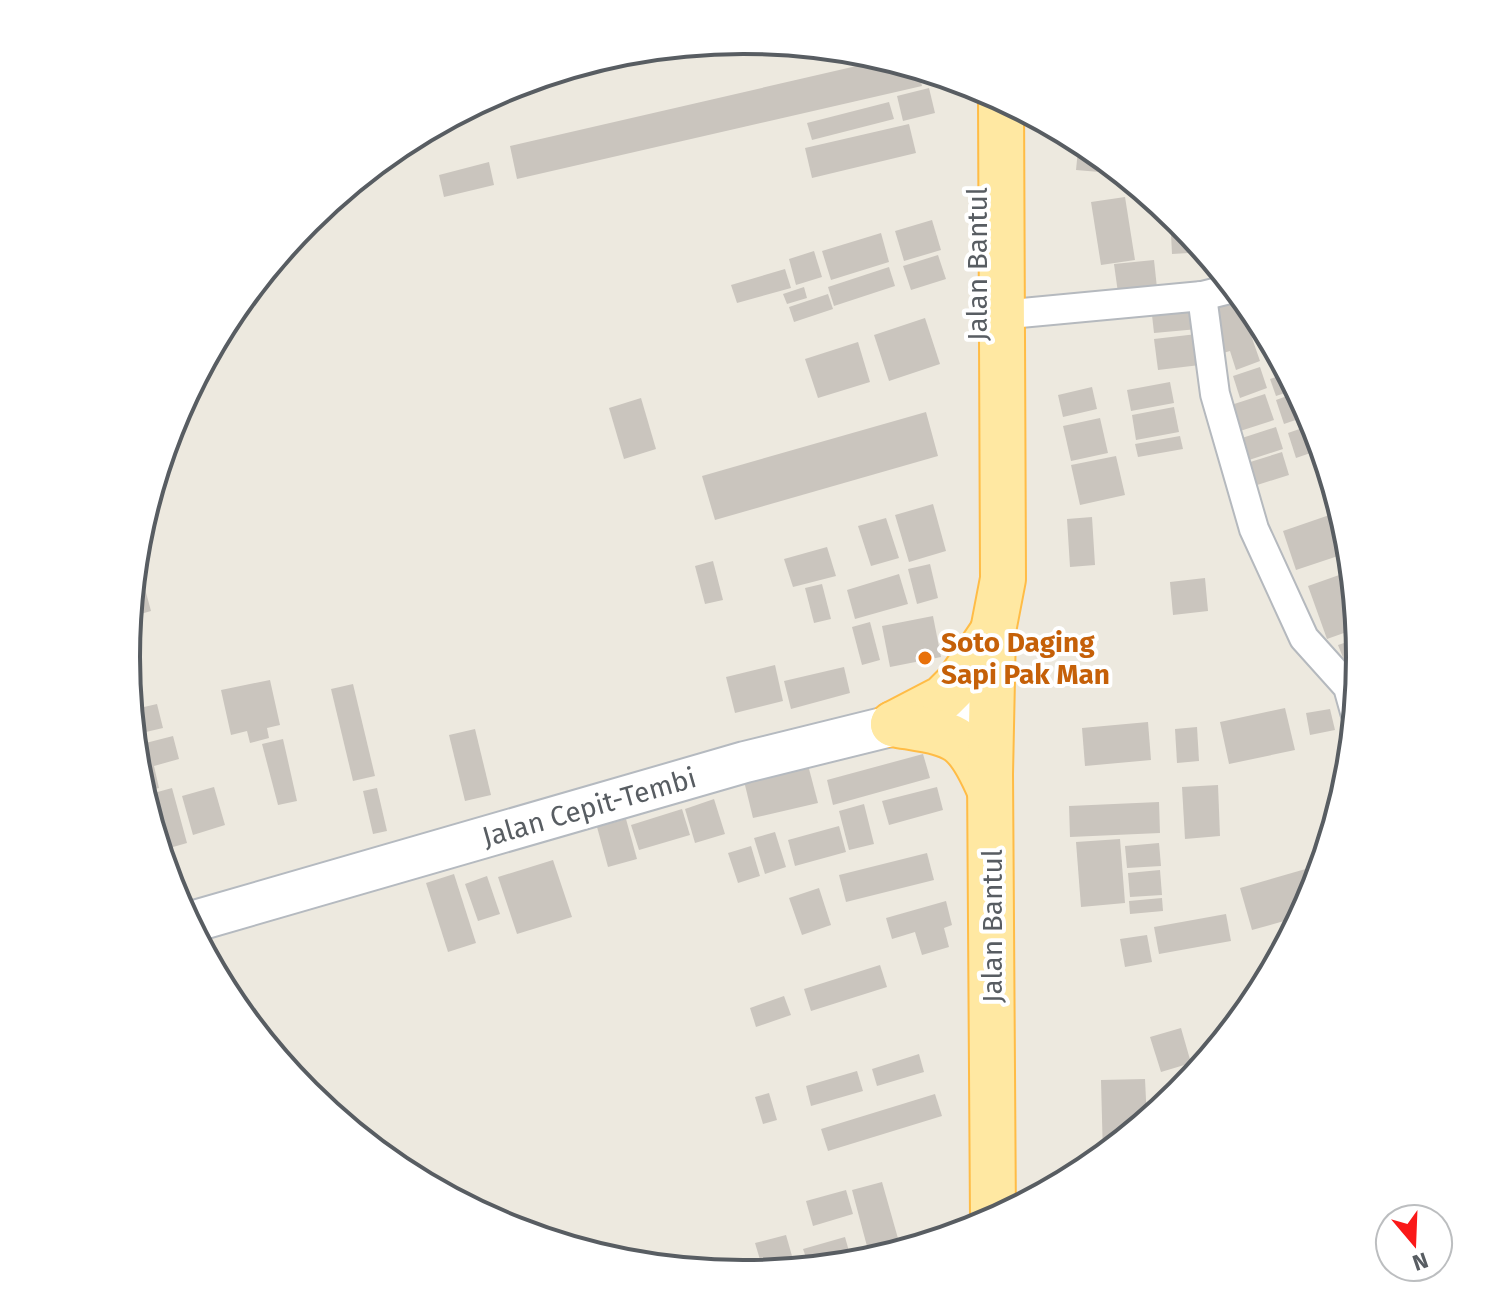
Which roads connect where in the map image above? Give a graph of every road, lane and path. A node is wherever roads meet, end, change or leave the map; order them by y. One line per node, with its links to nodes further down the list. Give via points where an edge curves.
1 (976, 101): 6 (main road, Jalan Bantul, via 978,581)
2 (1001, 112): 5 (main road, Jalan Bantul)
3 (1223, 291): 4 (street)
4 (1202, 296): 5 (street); 7 (street, via 1215,394 1254,529 1304,638)
5 (1000, 315): 6 (main road, Jalan Bantul, via 1003,579)
6 (993, 631): 8 (main road, Jalan Bantul); 9 (main road, via 943,698)
7 (1345, 684)
8 (992, 701): 9 (main road, Jalan Cepit-Tembi); 10 (main road, Jalan Bantul)
9 (893, 724): 10 (main road, via 957,738 977,761); 11 (main road, Jalan Cepit-Tembi)
10 (991, 794): 12 (main road, Jalan Bantul)
11 (200, 920)
12 (993, 1207)

